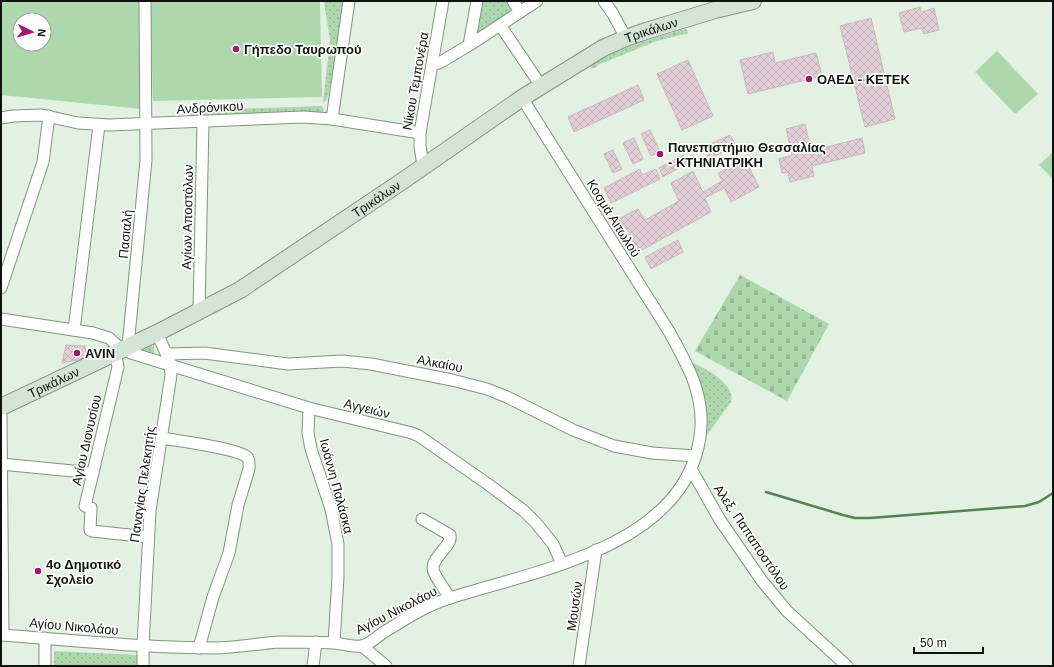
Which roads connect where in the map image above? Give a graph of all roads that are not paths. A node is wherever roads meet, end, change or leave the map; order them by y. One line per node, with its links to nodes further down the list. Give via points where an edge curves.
1 (145, 1): 20 (street, Πασιαλή)
2 (349, 1): 18 (street)
3 (443, 1): 13 (street, Νίκου Τεμπονέρα)
4 (477, 1): 12 (street)
5 (512, 1): 9 (street)
6 (536, 1): 9 (street)
7 (604, 1): 11 (street)
8 (753, 1): 11 (main road, Τρικάλων)
9 (520, 12): 10 (street)
10 (500, 25): 12 (street); 14 (street)
11 (626, 38): 14 (main road, Τρικάλων, via 603,48)
12 (469, 45): 13 (street)
13 (432, 65): 22 (street, Νίκου Τεμπονέρα)
14 (541, 86): 15 (main road, Τρικάλων)
15 (522, 98): 23 (main road, Τρικάλων); 30 (street, Κοσμά Αιτωλού)
16 (49, 116): 17 (street, Ανδρόνικου); 21 (street, Ανδρόνικου); 24 (street, via 43,162)
17 (1, 118)
18 (332, 119): 19 (street, Ανδρόνικου, via 298,117); 22 (street, Ανδρόνικου)
19 (203, 122): 20 (street, Ανδρόνικου); 25 (street, Αγίων Αποστόλων)
20 (147, 124): 21 (street, Ανδρόνικου); 29 (street, Πασιαλή, via 146,160)
21 (99, 125): 27 (street)
22 (420, 133): 23 (street, Νίκου Τεμπονέρα)
23 (423, 166): 25 (main road, Τρικάλων, via 240,290)
24 (1, 288)
25 (199, 312): 28 (main road, Τρικάλων)
26 (1, 319): 27 (street)
27 (74, 330): 29 (street, via 105,337)
28 (157, 333): 29 (main road, Τρικάλων); 31 (street, Παναγίας Πελεκητής)
29 (121, 349): 32 (street, Αγγειών); 33 (main road, Τρικάλων); 40 (street, Αγίου Διονυσίου)
30 (681, 353): 37 (street, Αγίου Νικολάου, via 696,387 701,411 702,424)
31 (167, 354): 32 (street, Παναγίας Πελεκητής); 37 (street, Αλκαίου, via 204,353 288,364 342,361 371,364 487,389 573,430 614,446)
32 (171, 365): 34 (street, Αγγειών); 36 (street, Παναγίας Πελεκητής)
33 (1, 407)
34 (309, 408): 44 (street, Αγγειών, via 412,433 424,439 524,511 553,544); 49 (street, Ιωάννη Παλάσκα, via 308,433 311,450 331,509 338,544)
35 (1, 415): 38 (street)
36 (162, 438): 42 (street, Παναγίας Πελεκητής); 52 (street, via 227,450 249,460 233,524 229,553 213,597)
37 (695, 456): 39 (street, Αγίου Νικολάου)
38 (1, 464): 40 (street); 46 (street)
39 (691, 469): 43 (street, Αγίου Νικολάου, via 661,511 642,526 608,546); 58 (street, Αλεξ. Παπαποστόλου, via 720,520 762,581 787,610)
40 (93, 473): 42 (street, Αγίου Διονυσίου, via 85,506 91,508 90,530)
41 (422, 519): 45 (street, via 450,535 450,541 433,567 434,574)
42 (148, 537): 50 (street, Παναγίας Πελεκητής)
43 (596, 550): 44 (street, Αγίου Νικολάου); 57 (street, Μουσών)
44 (562, 564): 45 (street, Αγίου Νικολάου)
45 (450, 598): 51 (street, Αγίου Νικολάου, via 429,607)
46 (2, 635): 47 (street, Αγίου Νικολάου)
47 (45, 638): 50 (street, Αγίου Νικολάου); 53 (street)
48 (316, 642): 49 (street, Αγίου Νικολάου); 52 (street, Αγίου Νικολάου); 55 (street)
49 (334, 643): 51 (street, Αγίου Νικολάου)
50 (143, 646): 52 (street, Αγίου Νικολάου); 54 (street, Παναγίας Πελεκητής)
51 (362, 646): 56 (street)
52 (199, 648)
53 (45, 666)
54 (143, 666)
55 (313, 666)
56 (386, 666)
57 (579, 666)
58 (847, 666)

